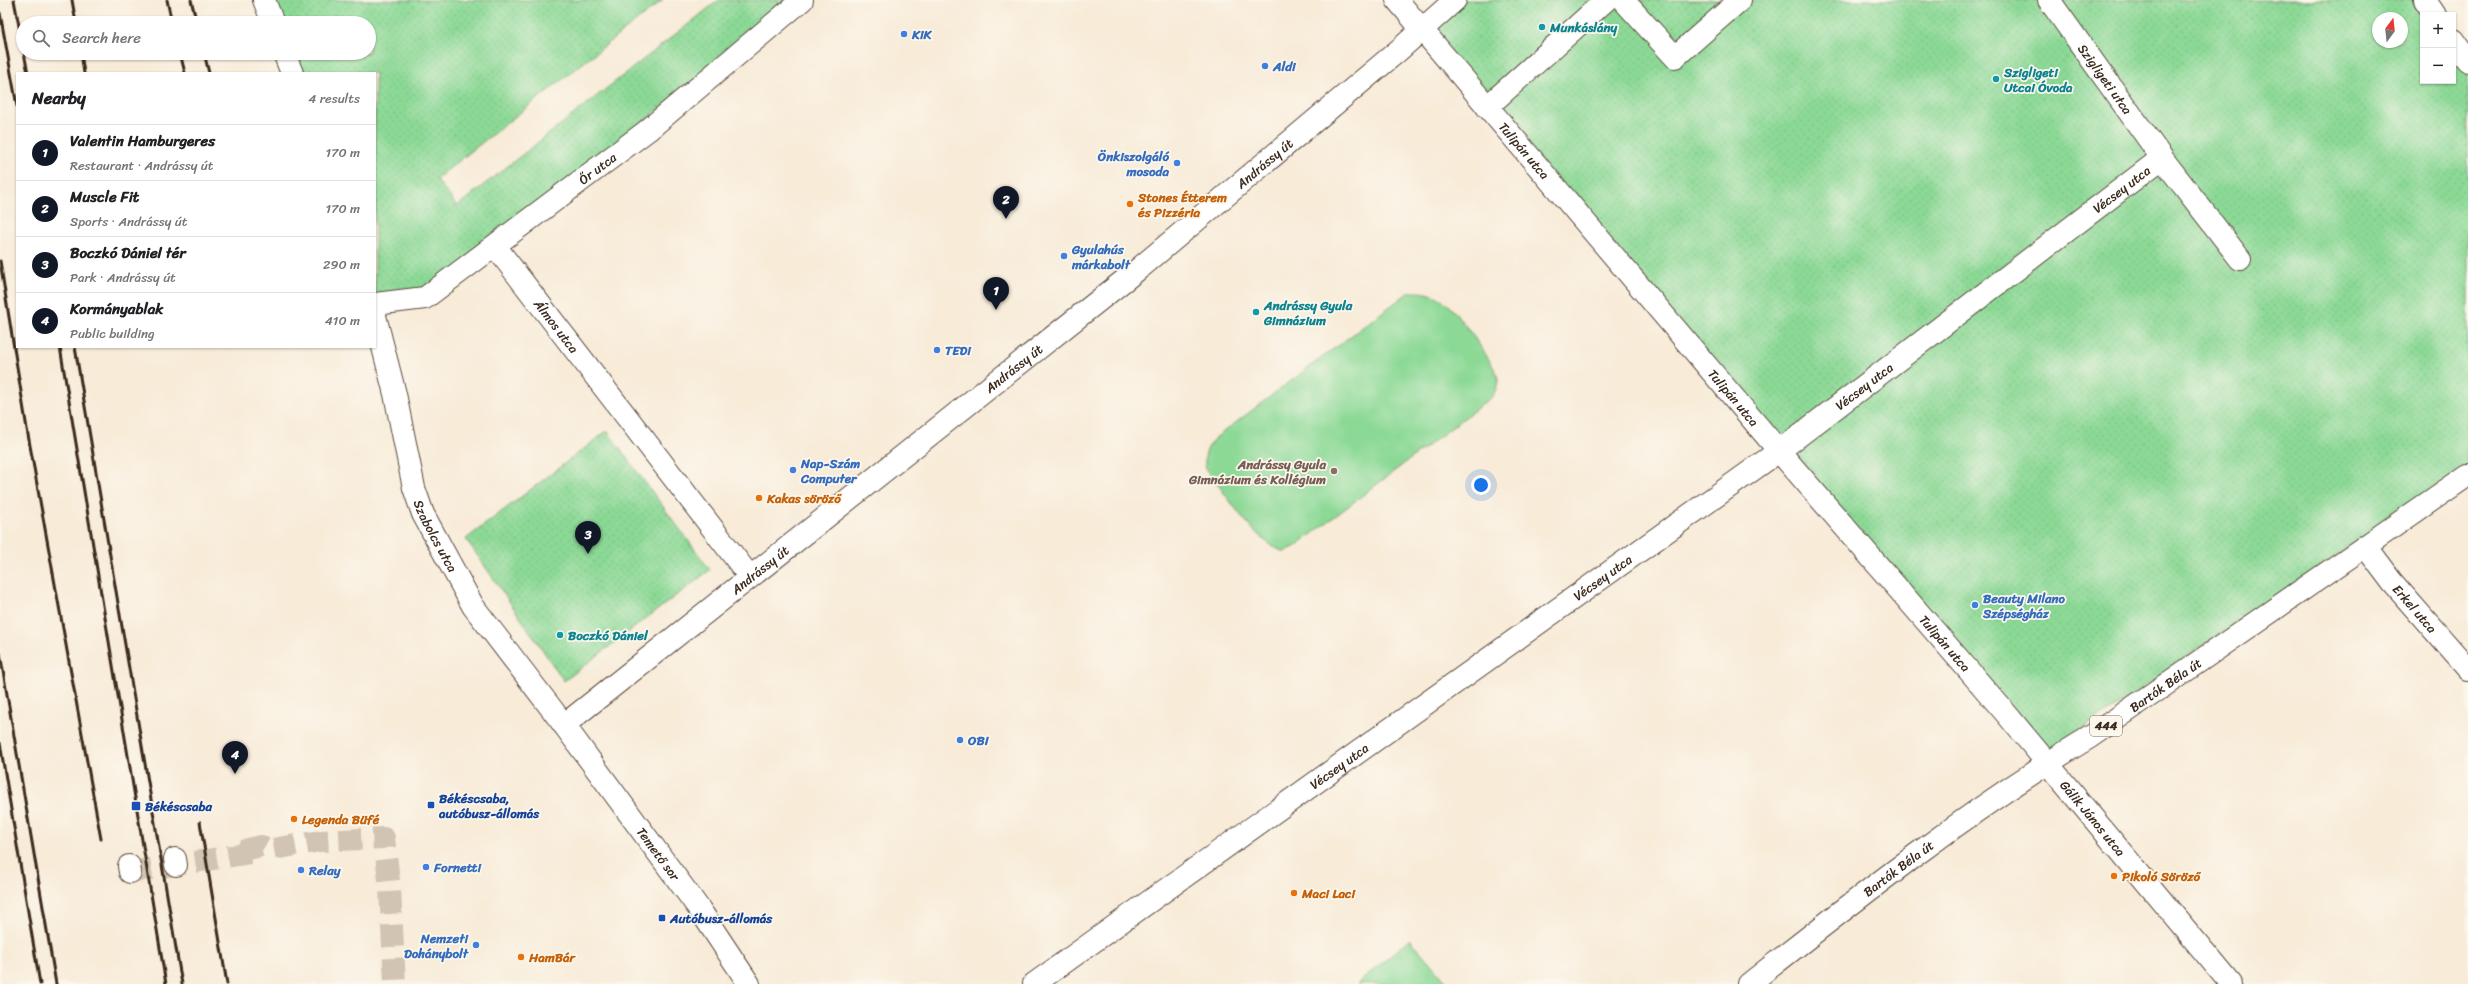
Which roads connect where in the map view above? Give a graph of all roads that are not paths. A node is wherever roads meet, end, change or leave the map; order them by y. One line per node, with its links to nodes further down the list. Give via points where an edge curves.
1 (264, 0): 11 (street)
2 (802, 0): 19 (street, Őr utca, via 648,130)
3 (1397, 0): 12 (street, Tulipán utca)
4 (1455, 0): 12 (street, Andrássy út)
5 (1606, 0): 17 (street)
6 (1623, 0): 7 (street, via 1675,57)
7 (1740, 0)
8 (2049, 0): 18 (street, Szigligeti utca)
9 (2425, 0): 10 (street)
10 (2433, 12)
11 (270, 16)
12 (1422, 30): 17 (street, Tulipán utca); 26 (street, Andrássy út, via 1141,268)
13 (2456, 44): 15 (street)
14 (287, 60): 16 (street)
15 (2468, 61)
16 (292, 72)
17 (1487, 107): 23 (street, Tulipán utca)
18 (2162, 158): 20 (street, Szigligeti utca); 23 (street, Vécsey utca)
19 (495, 246): 21 (street, Őr utca, via 425,298); 26 (street, Álmos utca)
20 (2240, 259)
21 (376, 304)
22 (376, 320): 28 (street, Szabolcs utca, via 395,394 414,488 423,514 473,606)
23 (1779, 451): 29 (street, Tulipán utca); 31 (street, Vécsey utca)
24 (2468, 475): 25 (street, Bartók Béla út / 444)
25 (2365, 546): 27 (street, Erkel utca, via 2392,582); 29 (street, Bartók Béla út / 444, via 2090,737)
26 (750, 577): 28 (street, Andrássy út)
27 (2468, 669)
28 (564, 725): 30 (street, Temető sor, via 700,910)
29 (2046, 763): 32 (street, Bartók Béla út / 444, via 1866,890); 33 (street, Gálik János utca)
30 (749, 984)
31 (1034, 984)
32 (1749, 984)
33 (2231, 984)

